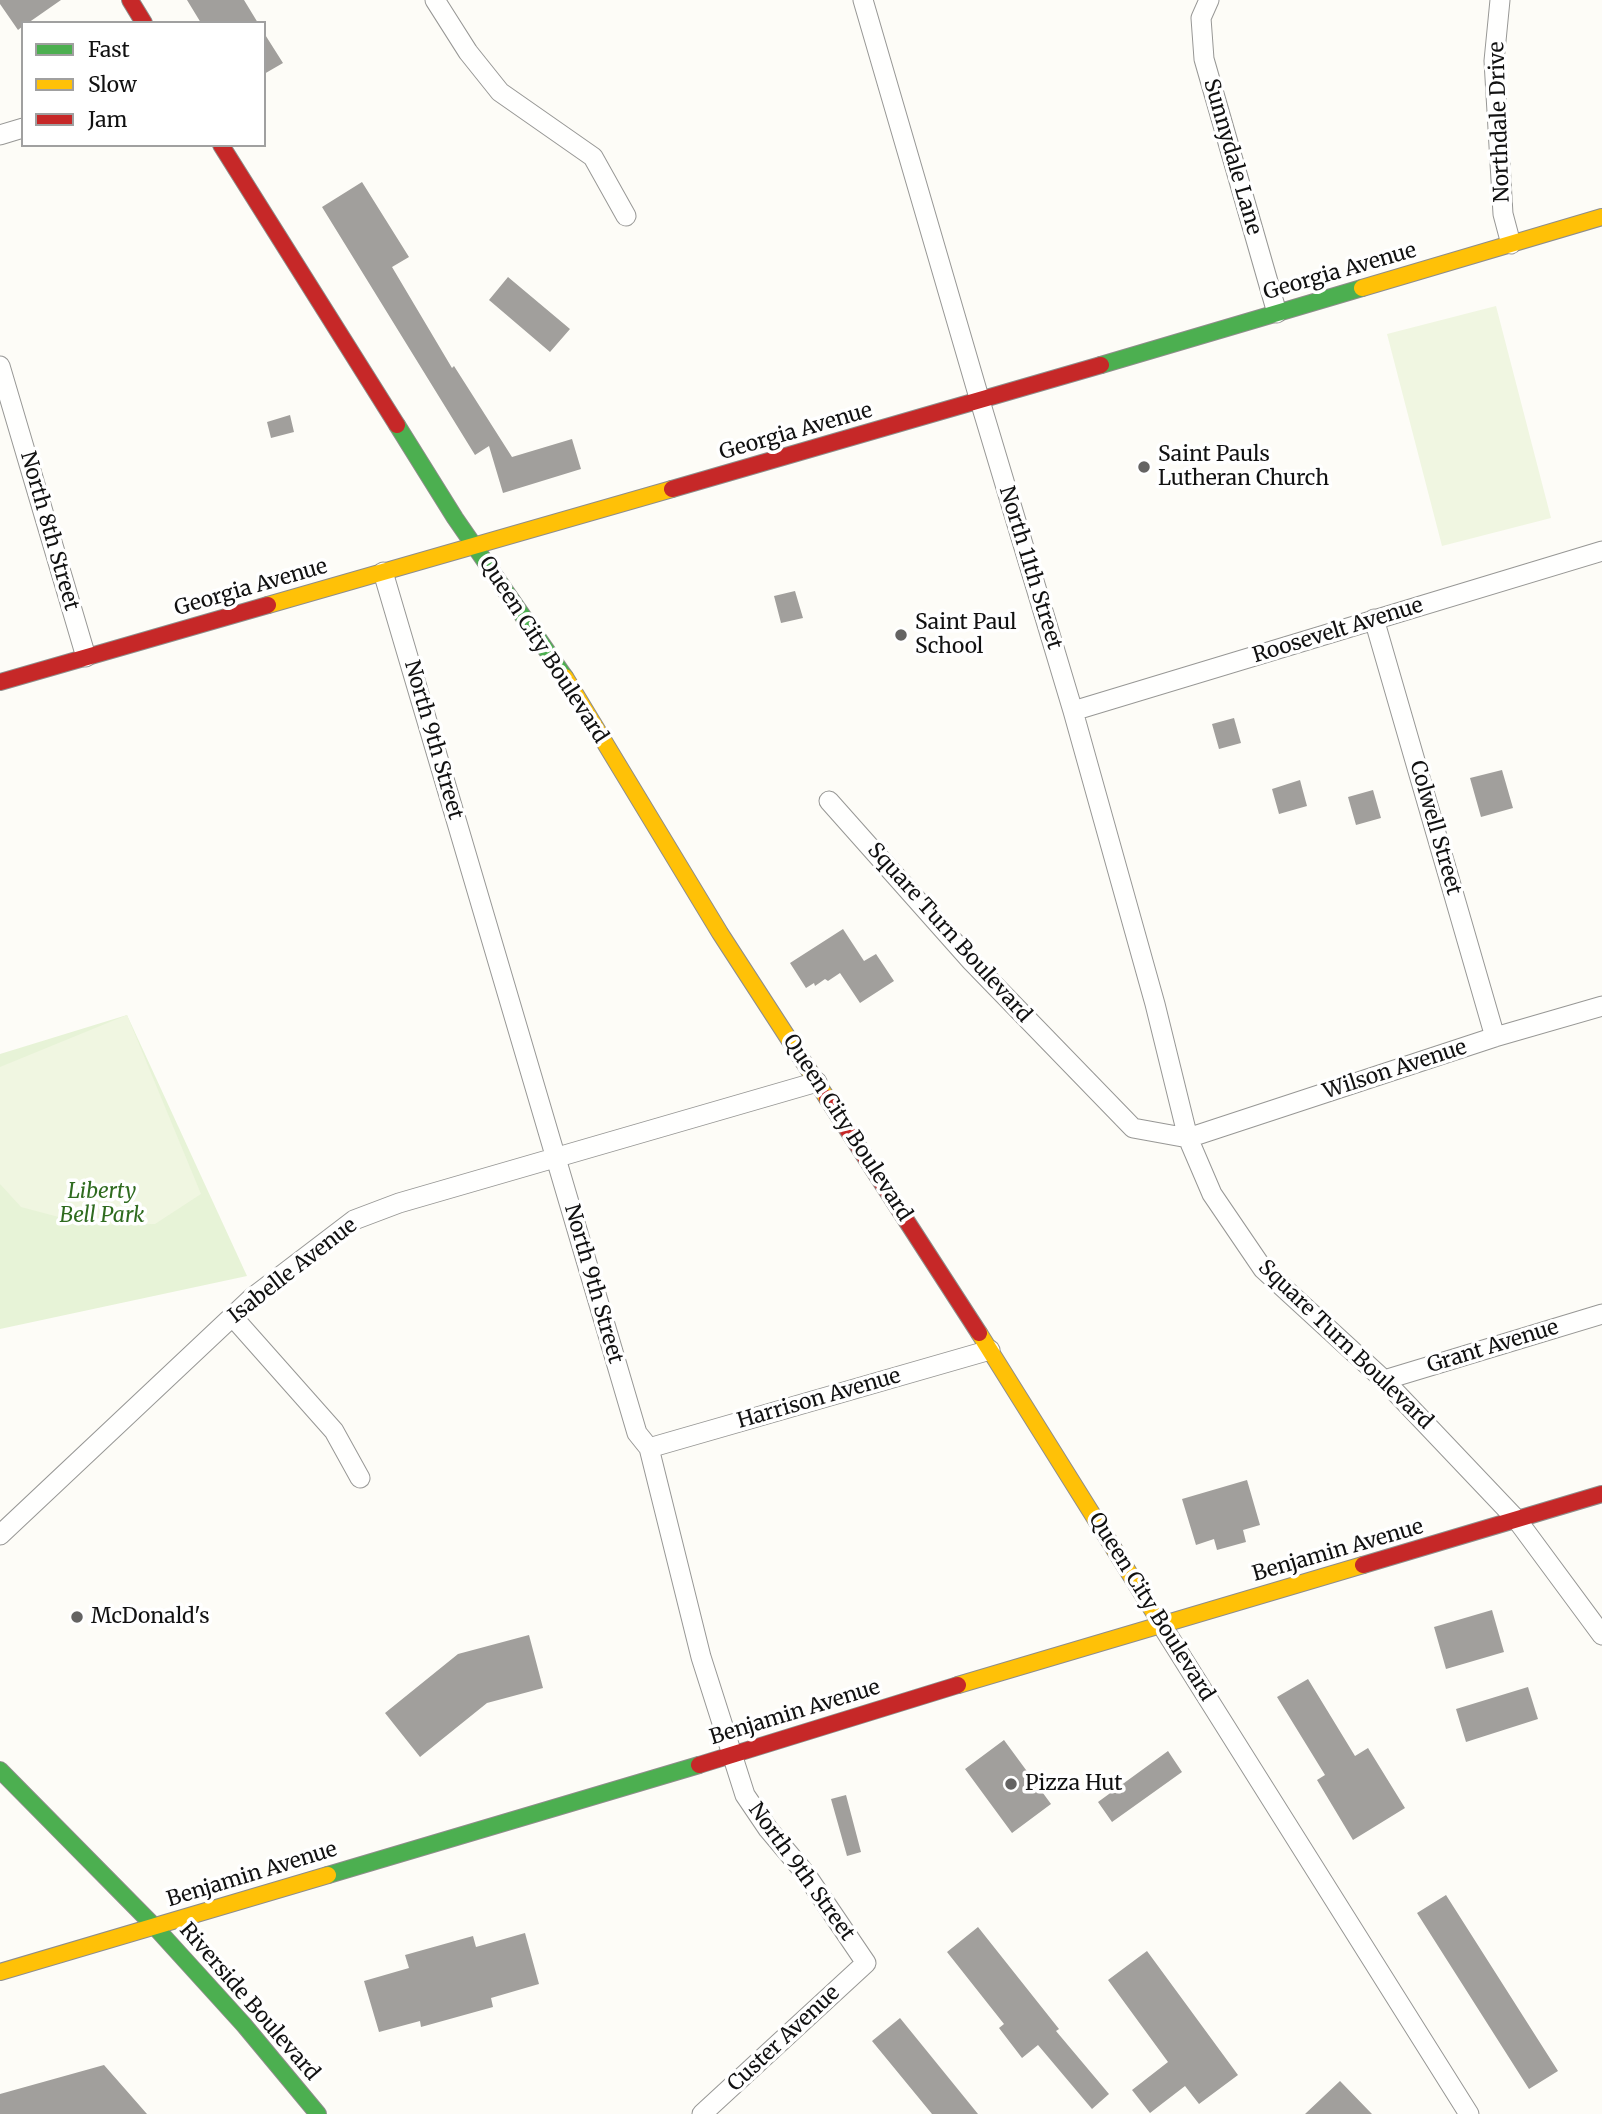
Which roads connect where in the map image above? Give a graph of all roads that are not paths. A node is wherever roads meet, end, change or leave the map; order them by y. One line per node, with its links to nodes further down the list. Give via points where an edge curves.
1 (130, 0): 6 (street)
2 (435, 0): 10 (street, via 500,92 593,157)
3 (863, 0): 15 (street, North 11th Street)
4 (1209, 0): 13 (street, Sunnydale Lane, via 1201,18 1204,59)
5 (1500, 0): 12 (street, Northdale Drive, via 1494,61 1503,214)
6 (143, 21)
7 (21, 129): 8 (street)
8 (0, 135)
9 (222, 147): 16 (street, Queen City Boulevard)
10 (626, 216)
11 (1602, 216): 12 (street, Georgia Avenue)
12 (1511, 244): 13 (street, Georgia Avenue)
13 (1277, 313): 15 (street, Georgia Avenue)
14 (0, 366): 20 (street, North 8th Street)
15 (980, 401): 16 (street, Georgia Avenue); 22 (street, North 11th Street)
16 (475, 546): 18 (street, Georgia Avenue); 26 (street, Queen City Boulevard, via 566,678 720,933)
17 (1602, 551): 19 (street, Roosevelt Avenue)
18 (383, 572): 20 (street, Georgia Avenue); 28 (street, North 9th Street)
19 (1374, 619): 22 (street, Roosevelt Avenue); 25 (street, Colwell Street)
20 (86, 657): 21 (street, Georgia Avenue)
21 (0, 682)
22 (1073, 710): 27 (street, North 11th Street)
23 (829, 801): 27 (street, Square Turn Boulevard, via 972,962 1133,1128)
24 (1602, 1006): 25 (street, Wilson Avenue)
25 (1495, 1037): 27 (street, Wilson Avenue)
26 (817, 1082): 28 (street, Isabelle Avenue); 31 (street, Queen City Boulevard)
27 (1188, 1138): 32 (street, Square Turn Boulevard, via 1212,1194 1263,1269)
28 (556, 1157): 30 (street, Isabelle Avenue, via 354,1220); 33 (street, North 9th Street, via 638,1433)
29 (1602, 1314): 32 (street, Grant Avenue)
30 (232, 1317): 34 (street, via 334,1431); 37 (street, Isabelle Avenue)
31 (990, 1350): 33 (street, Harrison Avenue); 38 (street, Queen City Boulevard)
32 (1384, 1380): 36 (street, Square Turn Boulevard)
33 (649, 1448): 40 (street, North 9th Street, via 701,1657)
34 (360, 1478)
35 (1602, 1494): 36 (street, Benjamin Avenue)
36 (1517, 1520): 38 (street, Benjamin Avenue); 39 (street, Square Turn Boulevard)
37 (0, 1535)
38 (1160, 1625): 40 (street, Benjamin Avenue); 47 (street, Queen City Boulevard)
39 (1602, 1634)
40 (732, 1755): 42 (street, Benjamin Avenue); 43 (street, North 9th Street, via 745,1795 806,1873)
41 (0, 1770): 42 (street, Riverside Boulevard)
42 (155, 1927): 44 (street, Benjamin Avenue); 45 (street, Riverside Boulevard)
43 (866, 1963): 46 (street, Custer Avenue)
44 (0, 1972)
45 (318, 2114)
46 (702, 2114)
47 (1469, 2114)

